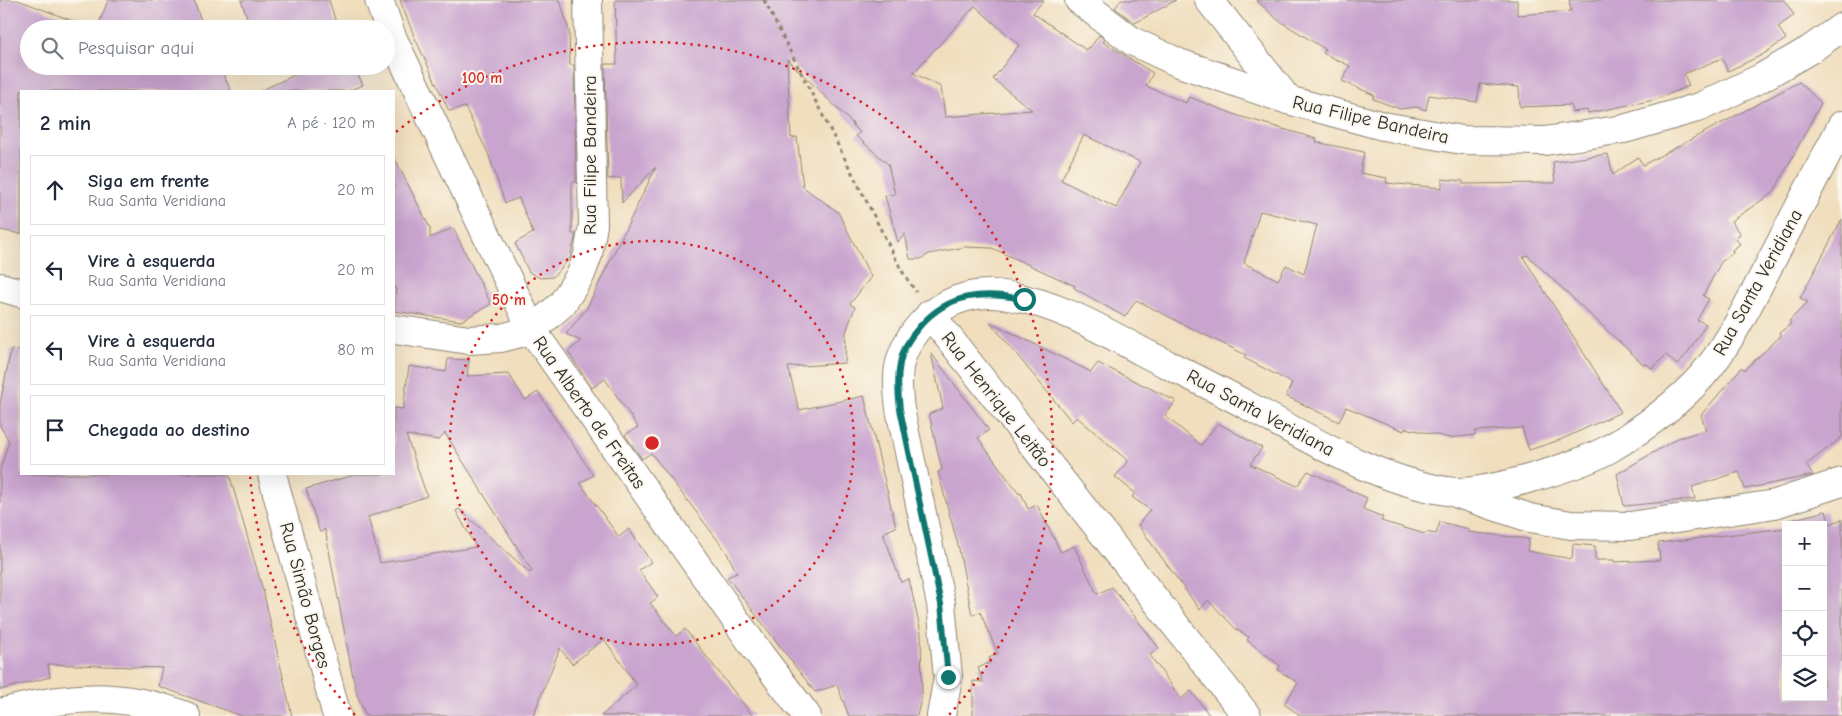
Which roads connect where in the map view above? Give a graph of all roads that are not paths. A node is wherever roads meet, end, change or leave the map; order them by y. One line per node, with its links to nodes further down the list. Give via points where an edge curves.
1 (379, 0): 5 (street, Rua Alberto de Freitas)
2 (588, 0): 14 (street, Rua Filipe Bandeira, via 593,225 588,256 562,304)
3 (1079, 0): 8 (street, Rua Filipe Bandeira, via 1140,45 1179,63)
4 (1209, 0): 8 (street)
5 (387, 20)
6 (1842, 27): 8 (street, Rua Filipe Bandeira, via 1761,78 1700,107 1624,129 1545,141 1462,140 1383,126)
7 (395, 42): 14 (street, Rua Alberto de Freitas)
8 (1288, 100)
9 (1842, 125): 17 (street, Rua Santa Veridiana, via 1732,334 1688,391 1652,421 1606,450 1545,474 1484,489)
10 (0, 287): 11 (street)
11 (20, 293)
12 (930, 314): 17 (street, Rua Santa Veridiana, via 950,302 975,295 1000,294 1075,315 1342,456 1414,483); 22 (street, Rua Santa Veridiana, via 911,336 900,361 898,387 941,604 948,677); 23 (street, Rua Henrique Leitão)
13 (395, 329): 14 (street, Rua Filipe Bandeira, via 469,340 502,338)
14 (532, 330): 21 (street, Rua Alberto de Freitas, via 761,656)
15 (272, 475): 20 (street, Rua Simão Borges)
16 (1842, 482): 17 (street, via 1775,504 1630,526 1571,525 1530,518)
17 (1451, 492)
18 (0, 713): 19 (street, via 67,698 113,698)
19 (186, 716)
20 (337, 716)
21 (807, 716)
22 (941, 716)
23 (1247, 716)

